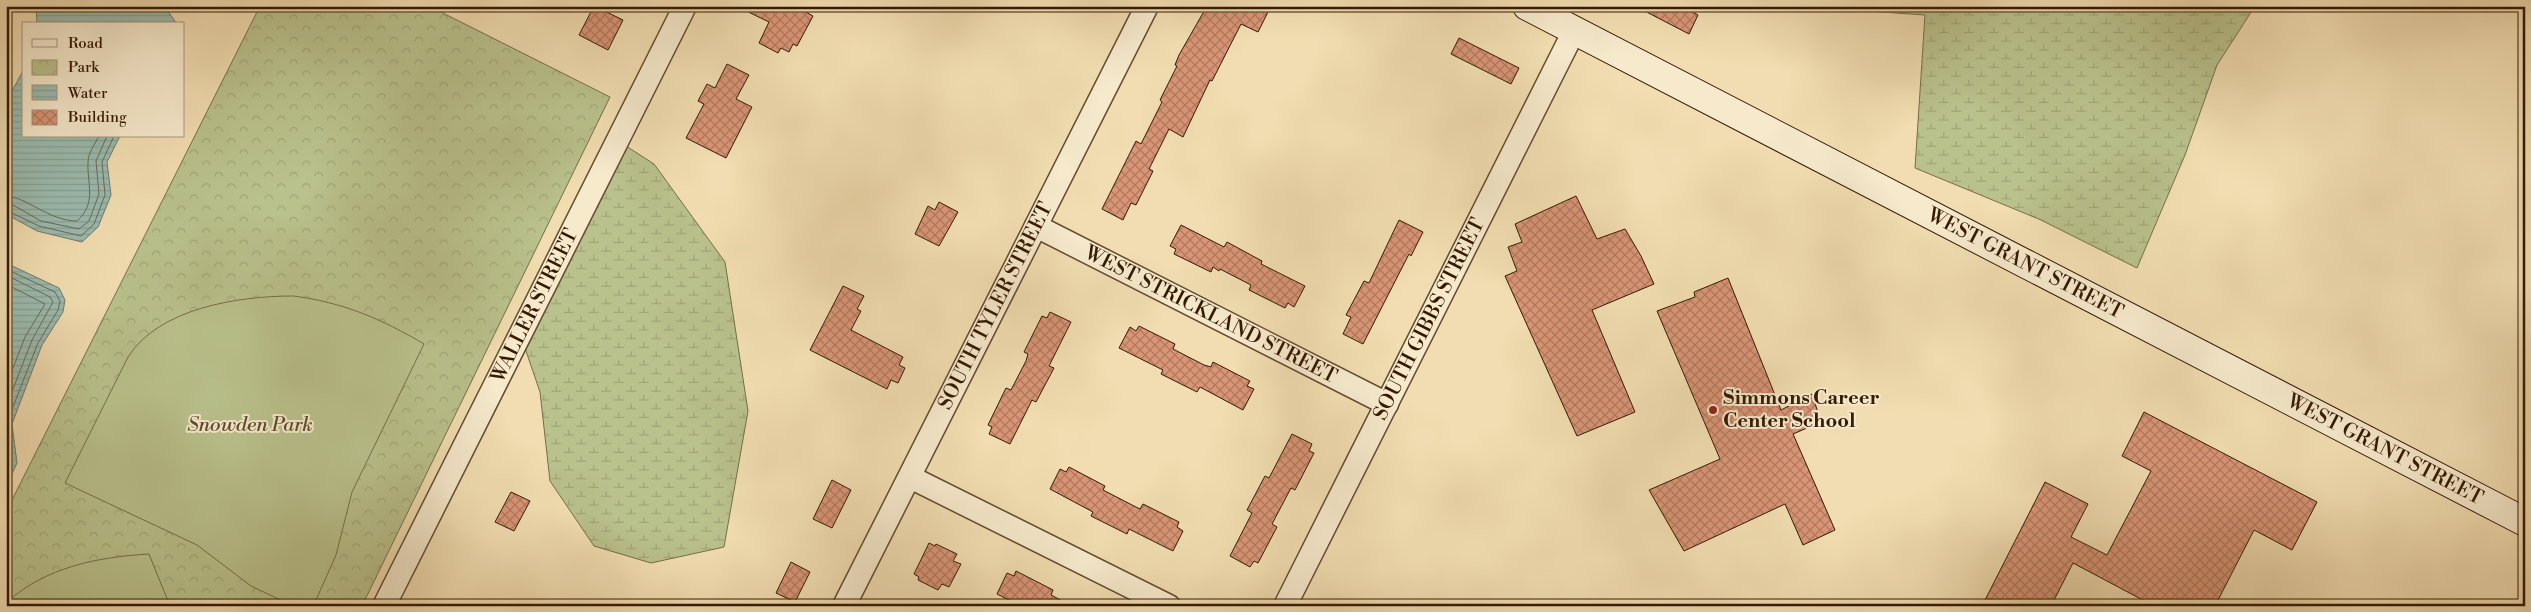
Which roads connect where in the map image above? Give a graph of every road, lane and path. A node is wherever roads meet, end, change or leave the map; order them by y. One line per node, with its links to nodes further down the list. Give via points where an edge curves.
1 (685, 6): 9 (street, WALLER STREET)
2 (1147, 6): 5 (street, SOUTH TYLER STREET)
3 (1527, 6): 4 (street, WEST GRANT STREET)
4 (1574, 31): 6 (street, SOUTH GIBBS STREET); 8 (street, WEST GRANT STREET)
5 (1036, 226): 6 (street, WEST STRICKLAND STREET); 7 (street, SOUTH TYLER STREET)
6 (1387, 404): 12 (street, SOUTH GIBBS STREET)
7 (910, 477): 10 (street, SOUTH TYLER STREET); 11 (street)
8 (2525, 522)
9 (384, 606)
10 (844, 606)
11 (1169, 606)
12 (1285, 606)

